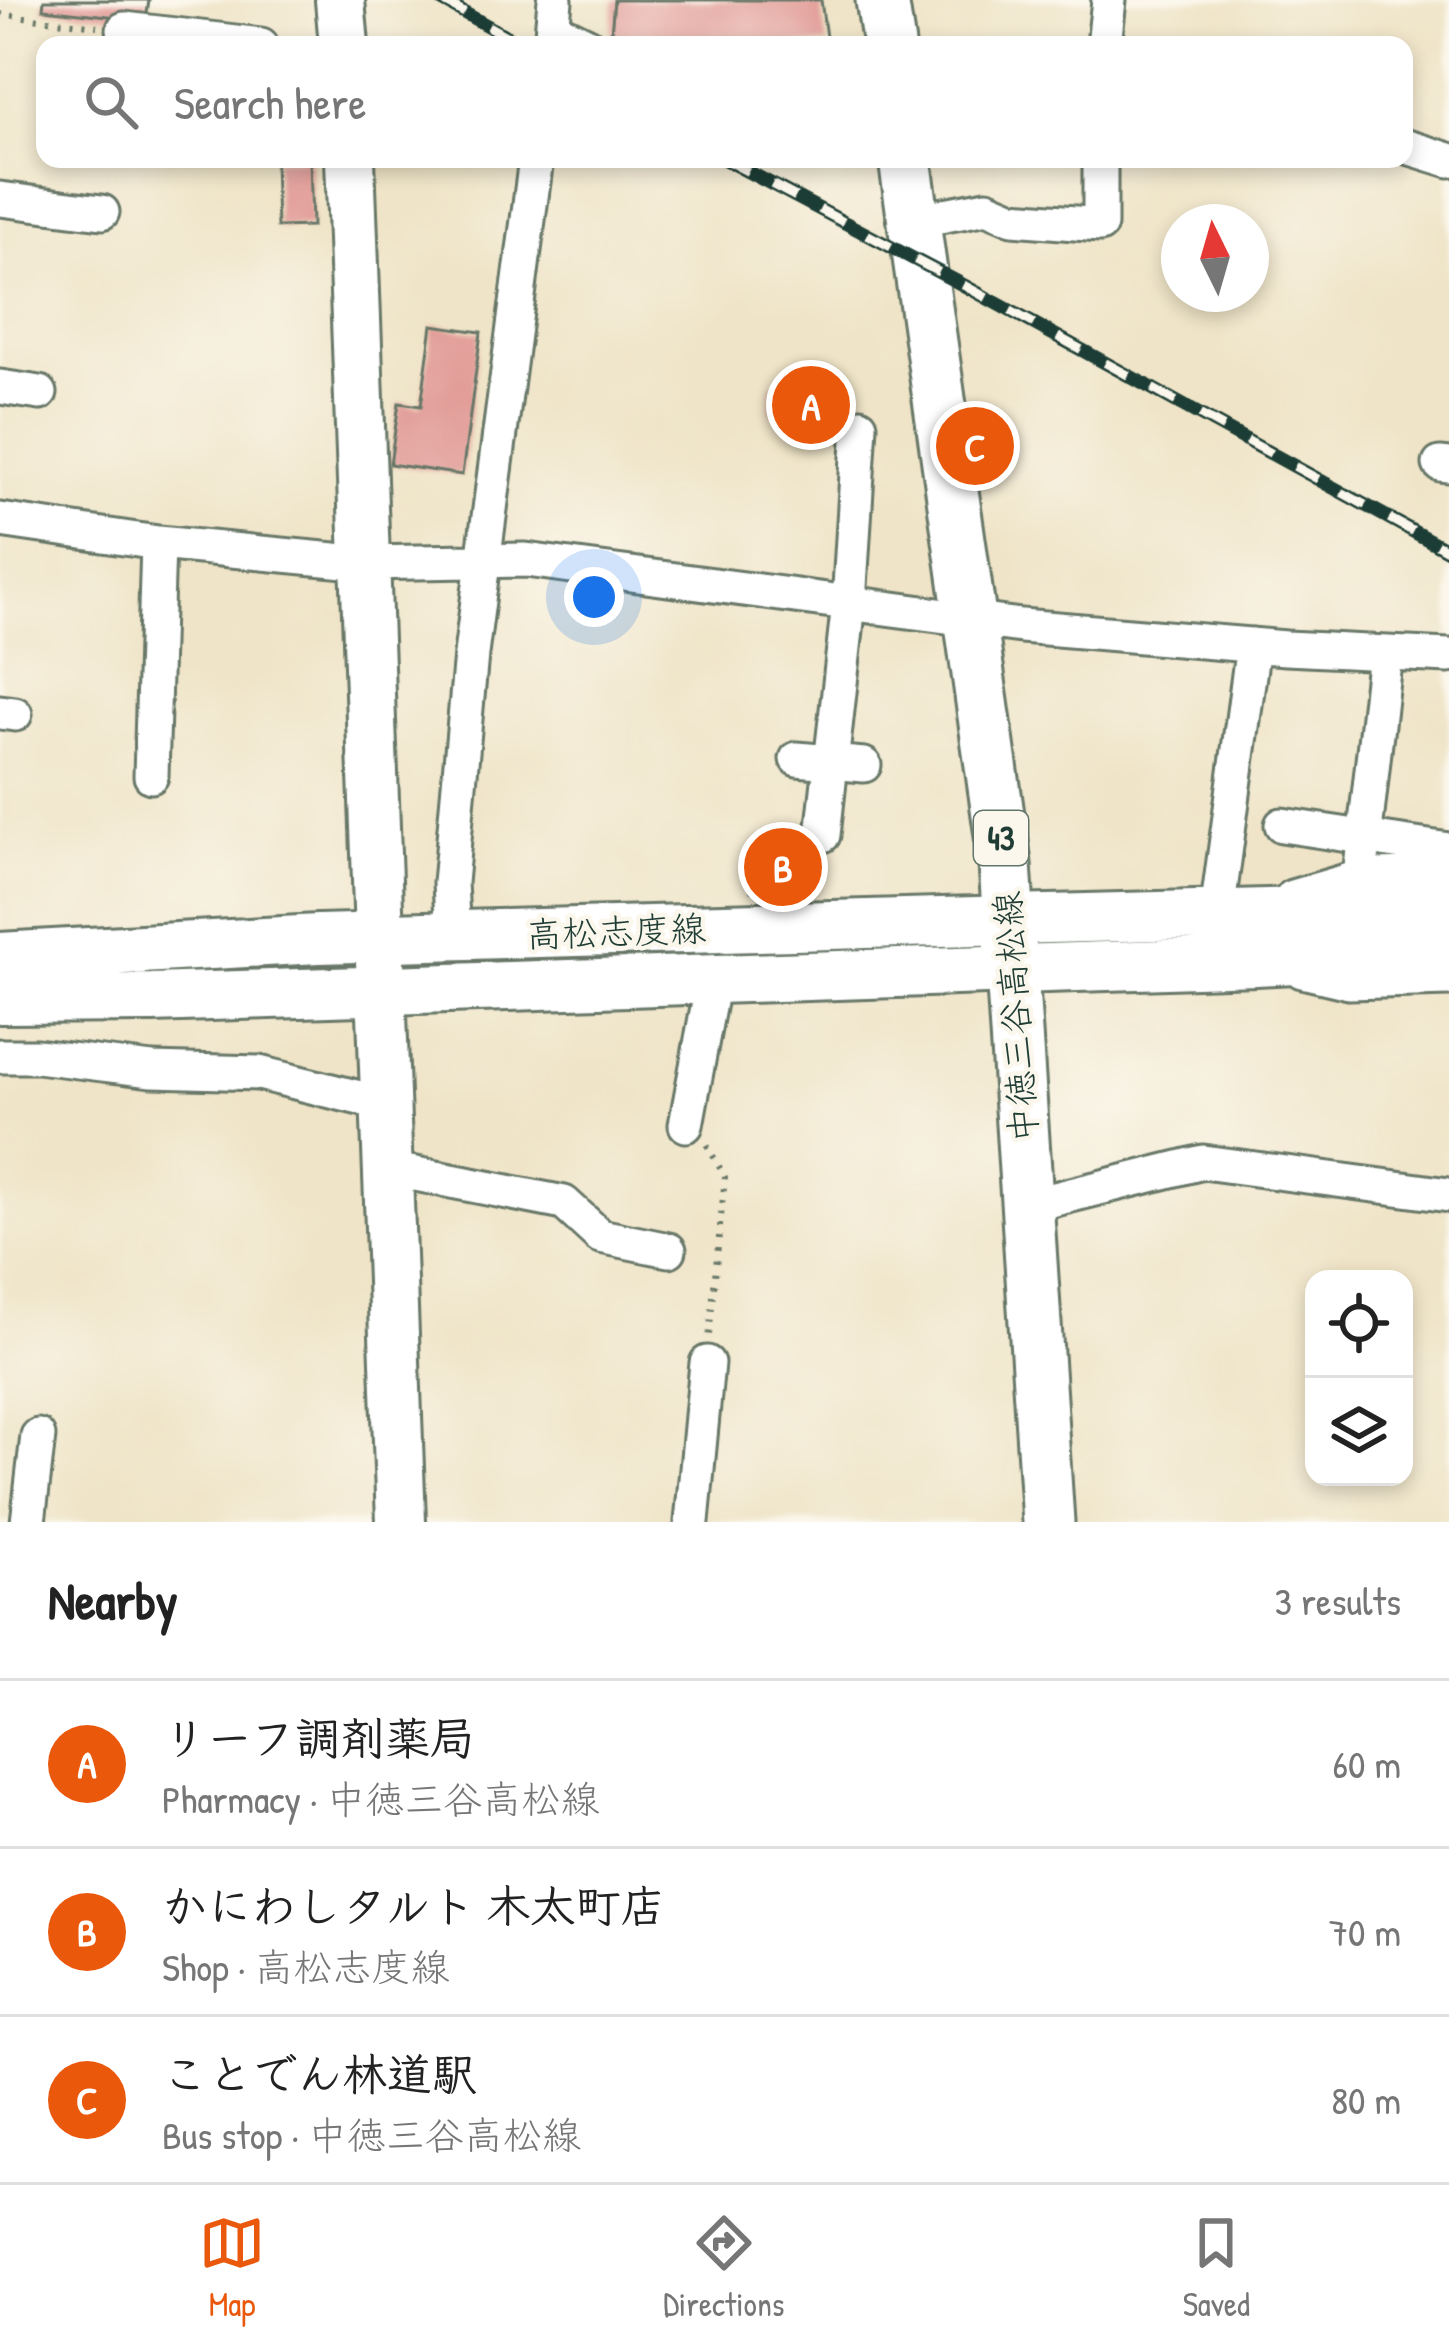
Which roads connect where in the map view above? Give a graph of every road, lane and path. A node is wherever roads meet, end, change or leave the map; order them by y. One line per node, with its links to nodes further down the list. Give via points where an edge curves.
1 (340, 0): 7 (main road)
2 (882, 0): 8 (main road)
3 (1109, 0): 9 (street)
4 (0, 14): 5 (path)
5 (124, 28): 6 (street)
6 (188, 36)
7 (343, 36)
8 (888, 36)
9 (1105, 36)
10 (1413, 149): 11 (street)
11 (1449, 160)
12 (350, 168): 25 (main road)
13 (535, 168): 24 (street)
14 (906, 168): 18 (main road, 中徳三谷高松線 / 43)
15 (1100, 168): 18 (street, via 1100,226 987,208)
16 (0, 199): 17 (street)
17 (101, 212)
18 (914, 221): 27 (main road, 中徳三谷高松線 / 43)
19 (0, 387): 20 (street)
20 (40, 393)
21 (860, 425): 26 (street)
22 (0, 520): 23 (street)
23 (158, 543): 25 (street); 31 (street)
24 (482, 559): 25 (street); 26 (street); 41 (street, via 450,883)
25 (367, 563): 42 (main road)
26 (850, 603): 27 (street); 33 (street)
27 (970, 619): 28 (street); 40 (main road, 中徳三谷高松線 / 43)
28 (1253, 645): 29 (street); 39 (street)
29 (1385, 653): 30 (street); 34 (street)
30 (1449, 656)
31 (151, 776)
32 (1282, 825): 34 (street)
33 (823, 836)
34 (1365, 836): 35 (street); 37 (street)
35 (1449, 850)
36 (1449, 873): 37 (street)
37 (1360, 877): 39 (street)
38 (1449, 908): 39 (main road, 高松志度線)
39 (1217, 913): 40 (main road, 高松志度線)
40 (1009, 917): 41 (main road, 高松志度線); 46 (main road, 中徳三谷高松線 / 43)
41 (453, 936): 42 (main road, 高松志度線)
42 (380, 938): 44 (main road, 高松志度線); 49 (main road)
43 (1449, 951): 45 (main road, 高松志度線)
44 (0, 957)
45 (1256, 962): 46 (main road, 高松志度線); 48 (street, via 1349,982)
46 (1013, 968): 47 (main road, 高松志度線); 56 (main road, 中徳三谷高松線 / 43)
47 (708, 978): 49 (main road, 高松志度線); 53 (street)
48 (1449, 979)
49 (382, 988): 50 (main road, 高松志度線); 52 (main road)
50 (0, 999)
51 (0, 1056): 52 (street, via 259,1073)
52 (388, 1106): 54 (main road)
53 (686, 1125): 58 (path, via 715,1153 724,1177)
54 (390, 1169): 57 (street, via 564,1203 600,1236); 61 (main road)
55 (1449, 1195): 56 (street, via 1203,1162)
56 (1027, 1206): 63 (main road, 中徳三谷高松線 / 43)
57 (669, 1250)
58 (707, 1363): 62 (street)
59 (38, 1436): 60 (street)
60 (28, 1522)
61 (401, 1522)
62 (692, 1522)
63 (1048, 1522)

